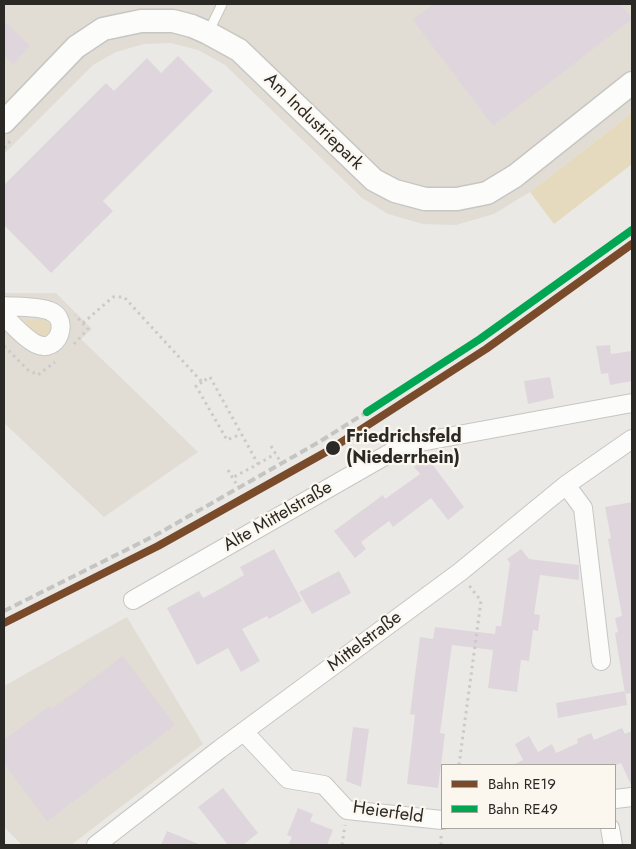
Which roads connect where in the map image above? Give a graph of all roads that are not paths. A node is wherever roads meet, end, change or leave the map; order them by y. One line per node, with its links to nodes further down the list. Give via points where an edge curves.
1 (222, 4): 2 (lane)
2 (208, 33): 3 (street, Am Industriepark, via 239,50 374,180 395,191 425,199 457,199 487,194 515,176); 4 (street, Am Industriepark, via 173,21 141,20 103,29 76,47)
3 (632, 83)
4 (4, 122)
5 (4, 306): 6 (street, via 50,310 58,317 61,331 54,342 40,346)
6 (4, 316)
7 (632, 403): 10 (street, Alte Mittelstraße, via 404,445)
8 (632, 438): 9 (street, Mittelstraße)
9 (566, 485): 11 (street, via 583,508); 12 (street, Mittelstraße, via 460,572)
10 (133, 600)
11 (601, 661)
12 (244, 732): 15 (street, Heierfeld, via 288,779 324,785 346,810); 17 (street, Mittelstraße)
13 (632, 797): 14 (street)
14 (616, 800)
15 (441, 820)
16 (610, 829): 18 (street)
17 (96, 845)
18 (614, 845)

